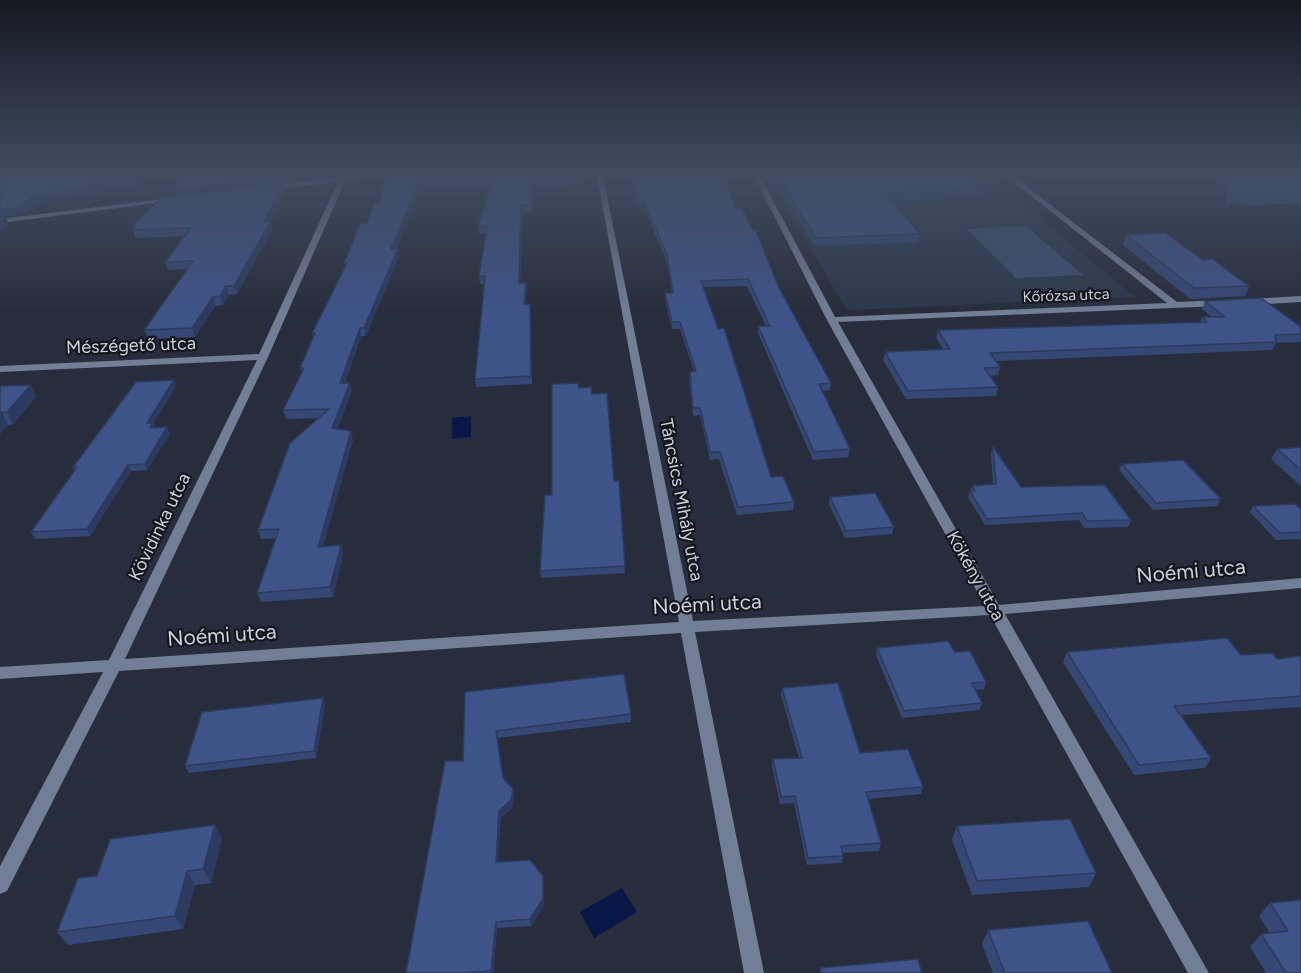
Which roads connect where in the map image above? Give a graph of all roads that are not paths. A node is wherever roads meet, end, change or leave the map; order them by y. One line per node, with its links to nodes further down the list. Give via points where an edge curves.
1 (324, 221): 10 (street, Kövidinka utca)
2 (609, 221): 14 (street, Táncsics Mihály utca)
3 (781, 221): 9 (street, Kökény utca)
4 (1068, 221): 8 (street)
5 (1301, 299): 7 (street)
6 (1232, 302): 8 (street, Kőrózsa utca)
7 (1244, 302)
8 (1175, 305): 9 (street, Kőrózsa utca)
9 (832, 320): 13 (street, Kökény utca)
10 (263, 357): 11 (street, Mészégető utca); 15 (street, Kövidinka utca)
11 (0, 369)
12 (1301, 584): 13 (street, Noémi utca)
13 (995, 609): 14 (street, Noémi utca); 19 (street, Kökény utca)
14 (688, 627): 15 (street, Noémi utca); 18 (street, Táncsics Mihály utca)
15 (115, 664): 16 (street, Noémi utca); 17 (street, Kövidinka utca)
16 (0, 673)
17 (0, 885)
18 (754, 973)
19 (1199, 973)

